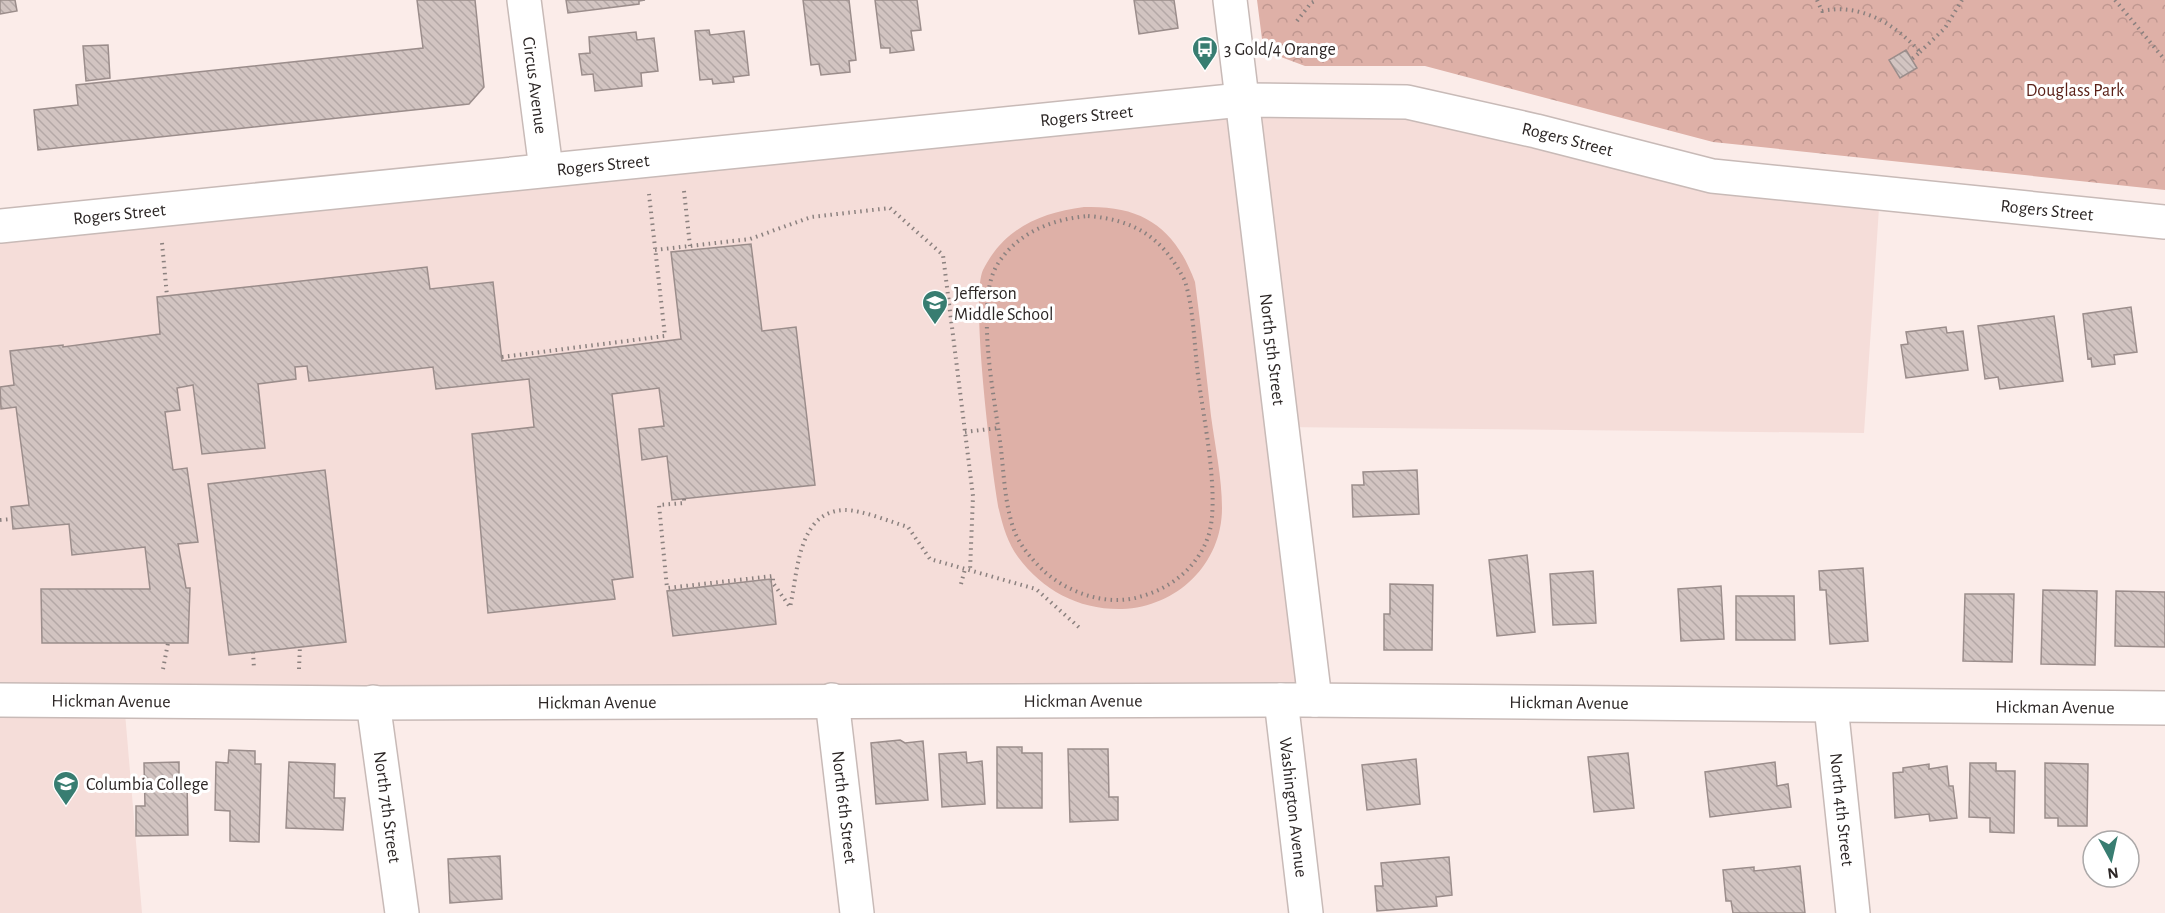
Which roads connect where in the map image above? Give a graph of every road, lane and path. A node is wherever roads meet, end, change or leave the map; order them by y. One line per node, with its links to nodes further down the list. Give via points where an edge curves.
1 (524, 0): 12 (street, Circus Avenue)
2 (1230, 0): 11 (street, North 5th Street)
3 (1317, 0): 7 (path)
4 (1817, 0): 8 (path, via 1822,11 1858,12 1886,22)
5 (1962, 0): 8 (path, via 1945,28)
6 (2115, 0): 10 (path)
7 (1297, 21)
8 (1920, 52): 9 (path)
9 (1912, 59)
10 (2165, 60)
11 (1241, 100): 12 (street, Rogers Street); 15 (street, Rogers Street, via 1407,102 1536,130 1712,176); 39 (street, North 5th Street)
12 (546, 169): 16 (street, Rogers Street)
13 (684, 191): 18 (path)
14 (649, 194): 19 (path)
15 (2165, 222)
16 (0, 226)
17 (162, 242): 20 (path)
18 (690, 246): 19 (path); 23 (path, via 750,239 811,217 890,208 943,255)
19 (655, 250): 21 (path, via 664,336)
20 (167, 296)
21 (502, 357)
22 (998, 428): 22 (path, via 1014,530 1033,560 1062,585 1095,598 1132,599 1165,587 1192,565 1208,537 1211,522 1209,470 1188,292 1173,259 1155,239 1130,224 1088,216 1050,223 1012,245 998,262 987,298); 23 (path)
23 (965, 432): 27 (path, via 973,496)
24 (684, 499): 27 (path, via 684,503 658,505 667,588 772,576 790,607 808,531 824,516 847,510 908,527 930,559)
25 (12, 519): 26 (path)
26 (0, 520)
27 (967, 570): 28 (path); 29 (path, via 1036,589)
28 (961, 584)
29 (1082, 630)
30 (168, 643): 33 (path)
31 (300, 645): 35 (path)
32 (253, 652): 34 (path)
33 (164, 669)
34 (254, 669)
35 (299, 669)
36 (0, 700): 40 (street, Hickman Avenue)
37 (832, 700): 38 (street, Hickman Avenue); 40 (street, Hickman Avenue); 44 (street, North 6th Street)
38 (1281, 700): 39 (street, Hickman Avenue); 45 (street, Washington Avenue)
39 (1315, 700): 41 (street, Hickman Avenue)
40 (373, 702): 43 (street, North 7th Street)
41 (1831, 706): 42 (street, Hickman Avenue); 46 (street, North 4th Street)
42 (2165, 708)
43 (402, 913)
44 (857, 913)
45 (1306, 913)
46 (1853, 913)

